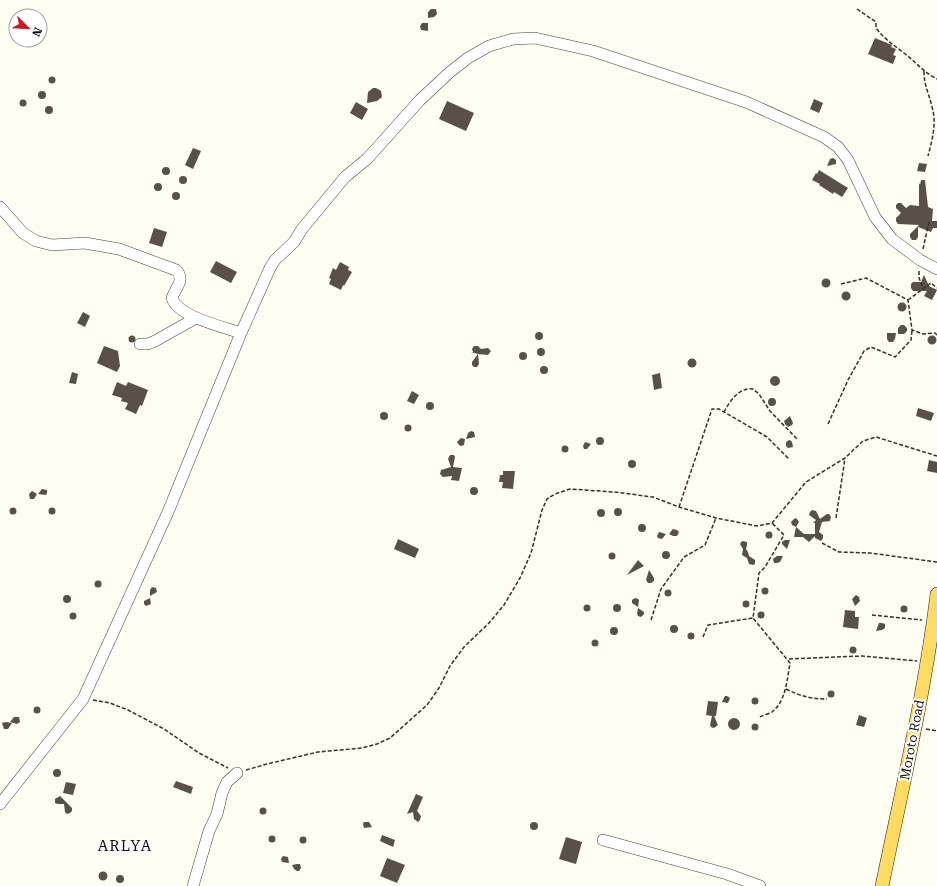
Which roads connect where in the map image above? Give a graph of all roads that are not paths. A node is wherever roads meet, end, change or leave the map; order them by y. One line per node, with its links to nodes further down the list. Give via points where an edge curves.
1 (0, 207): 3 (street, via 23,233 36,241 52,245 85,243 119,249 176,270 181,279 172,298 173,302)
2 (937, 269): 4 (street, via 892,239 875,217 848,160 838,147 824,137 746,102 593,51 535,38 513,39 489,46 468,58 420,100 367,159 345,177 294,242 275,260)
3 (196, 318): 4 (street); 5 (street, via 155,341)
4 (241, 333): 8 (street, via 168,512 83,699)
5 (140, 344)
6 (937, 594): 12 (main road, Moroto Road, via 915,727)
7 (237, 773): 10 (street, via 227,782 222,793)
8 (0, 804)
9 (603, 840): 11 (street, via 727,874)
10 (193, 886)
11 (760, 886)
12 (882, 886)

